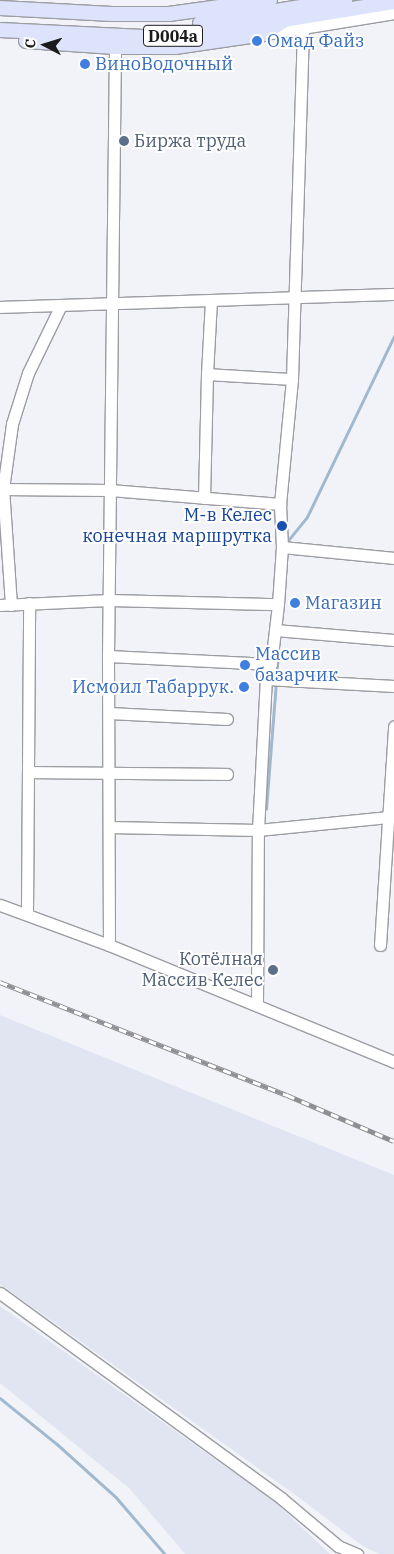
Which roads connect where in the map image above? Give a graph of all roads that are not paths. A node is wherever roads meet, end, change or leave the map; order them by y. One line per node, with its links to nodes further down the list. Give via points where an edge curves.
1 (344, 0): 3 (main road)
2 (262, 1): 6 (main road)
3 (312, 2): 10 (main road, D004a)
4 (394, 2): 8 (main road)
5 (0, 8): 6 (main road, via 112,14)
6 (205, 11): 10 (main road)
7 (394, 13): 11 (street)
8 (287, 19): 13 (main road); 14 (main road, D004a, via 170,36)
9 (0, 24): 14 (main road, D004a)
10 (181, 25): 14 (main road, D004a)
11 (303, 28): 13 (street); 17 (street)
12 (0, 30): 14 (main road, D004a)
13 (264, 34): 14 (main road, via 175,47)
14 (112, 37): 15 (main road); 19 (street)
15 (0, 39)
16 (394, 294): 17 (street)
17 (296, 298): 18 (street); 23 (street)
18 (211, 301): 19 (street); 22 (street)
19 (112, 305): 21 (street); 25 (street)
20 (0, 307): 21 (street)
21 (60, 307): 24 (street, via 28,373 12,424)
22 (207, 374): 23 (street); 26 (street)
23 (292, 379): 27 (street)
24 (2, 489): 25 (street); 33 (street)
25 (110, 490): 26 (street); 30 (street)
26 (204, 498): 27 (street)
27 (280, 504): 28 (street)
28 (282, 547): 29 (street); 32 (street)
29 (394, 558)
30 (109, 600): 31 (street); 32 (street); 36 (street)
31 (29, 603): 33 (street); 44 (street)
32 (278, 604): 34 (street)
33 (5, 605)
34 (275, 630): 35 (street); 37 (street)
35 (394, 640)
36 (108, 656): 37 (street); 40 (street)
37 (271, 664): 38 (street)
38 (266, 679): 39 (street); 48 (street)
39 (394, 686)
40 (109, 713): 41 (street); 43 (street)
41 (228, 719)
42 (394, 726): 46 (street)
43 (109, 771): 44 (street); 45 (street); 47 (street)
44 (30, 772): 50 (street)
45 (227, 774)
46 (388, 816): 48 (street); 52 (street)
47 (109, 827): 48 (street); 51 (street)
48 (258, 830): 53 (street)
49 (0, 904): 50 (street)
50 (27, 913): 51 (street)
51 (109, 945): 53 (street)
52 (380, 945)
53 (256, 1004): 54 (street)
54 (394, 1062)
55 (0, 1293): 56 (street, via 281,1498 338,1546)
56 (357, 1554)

